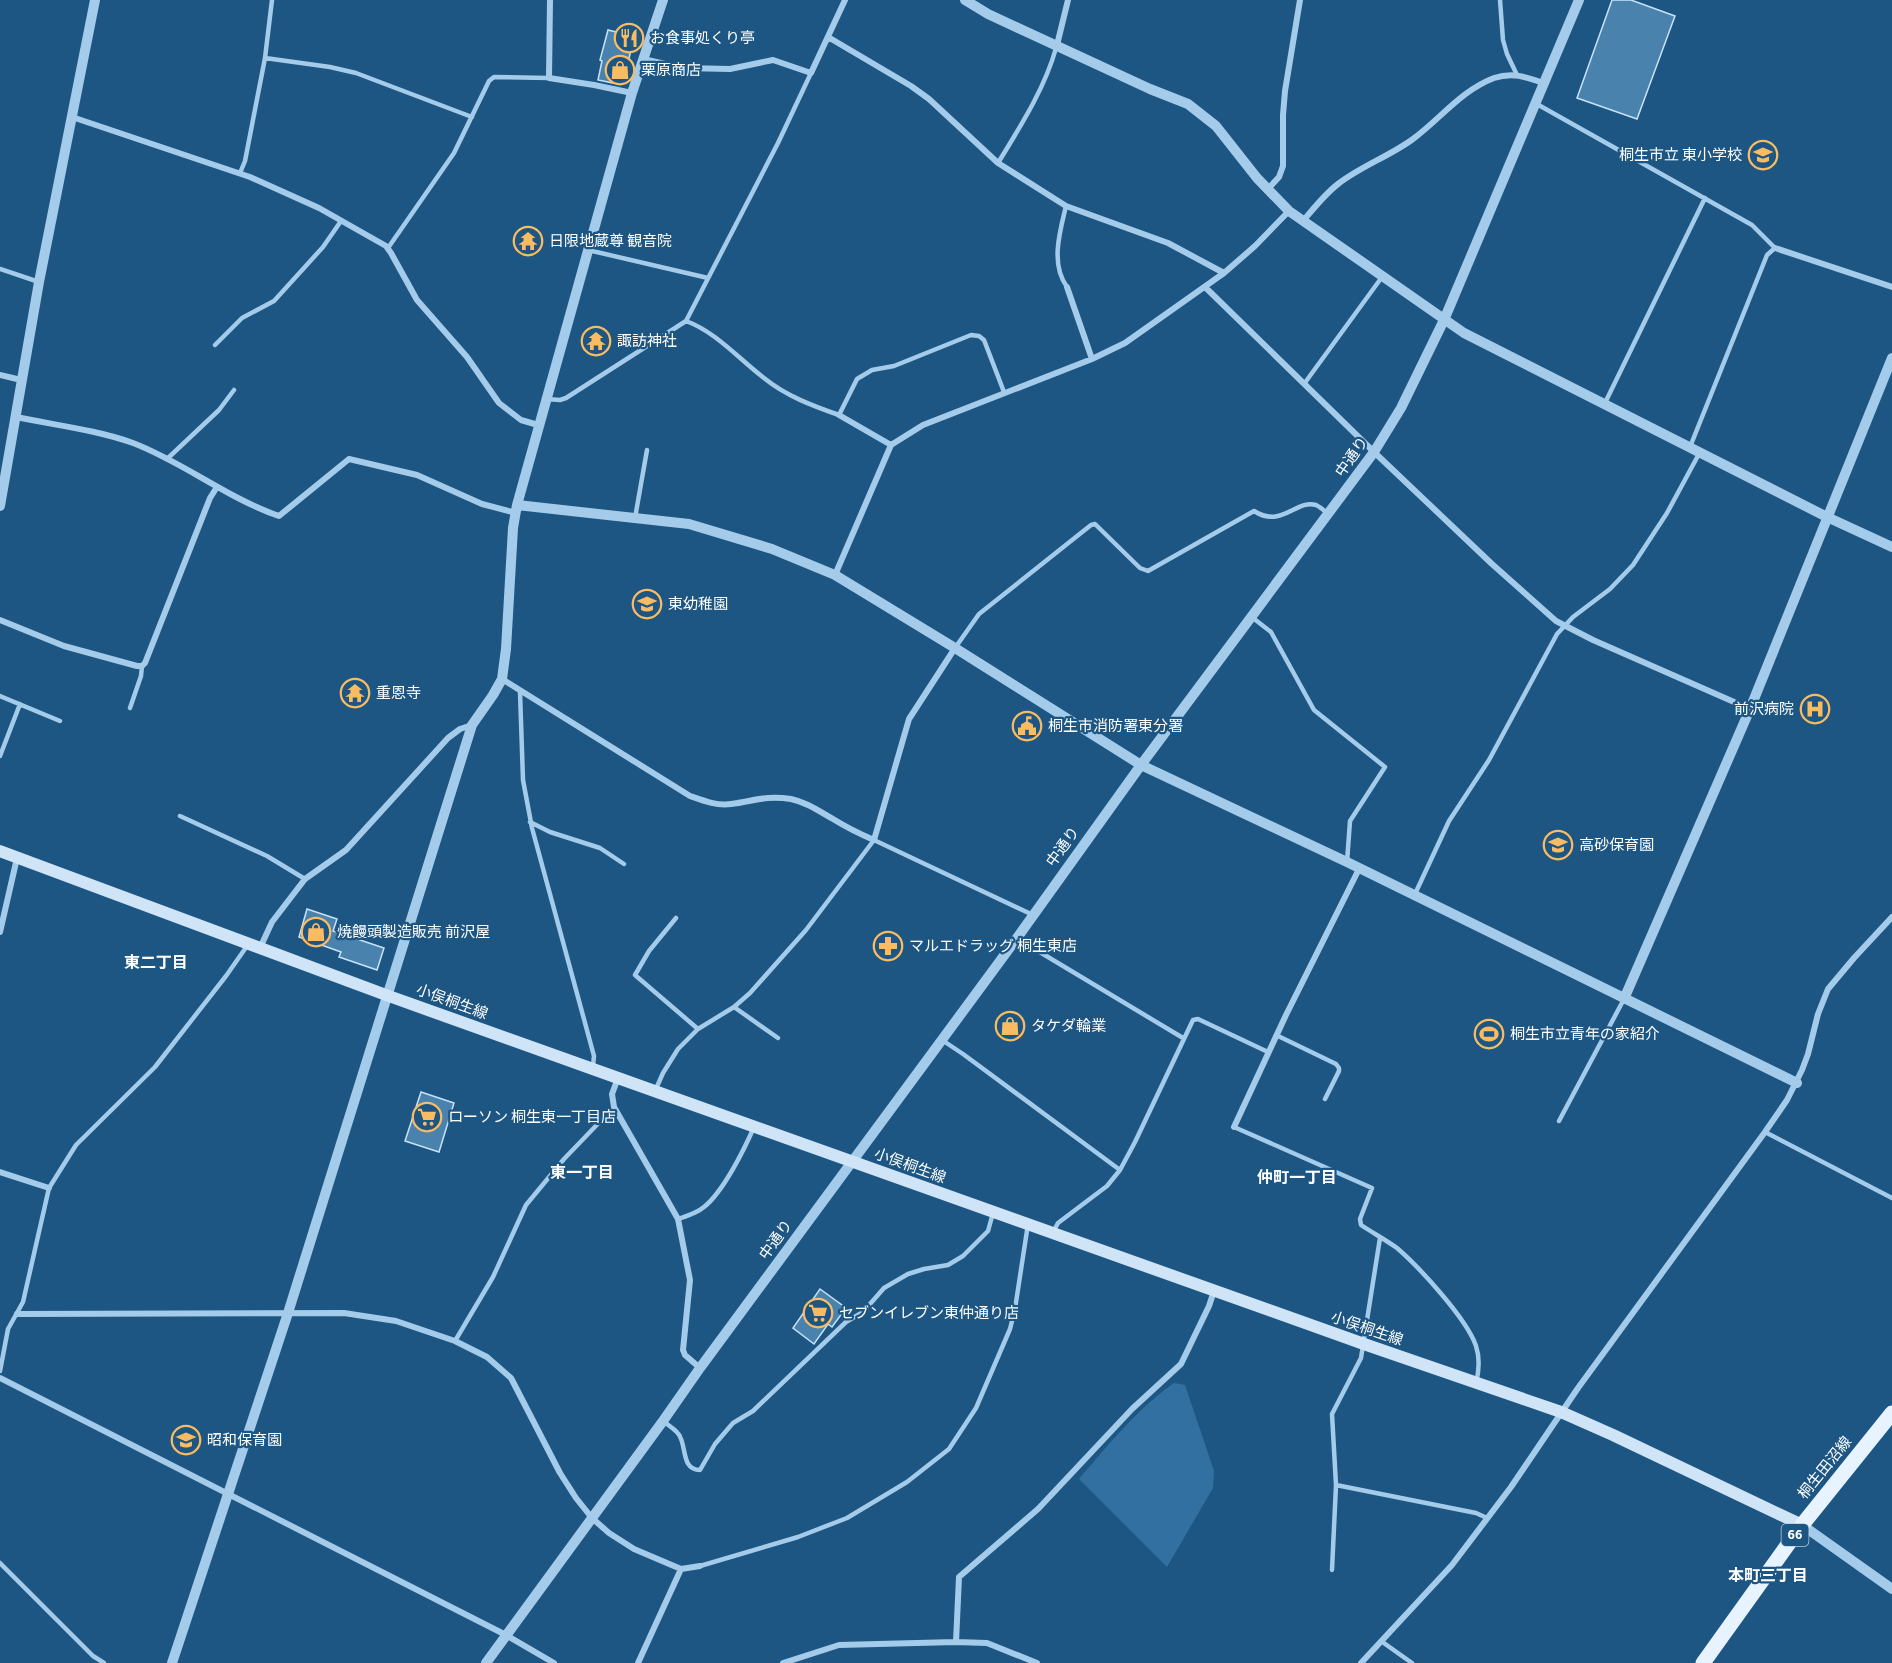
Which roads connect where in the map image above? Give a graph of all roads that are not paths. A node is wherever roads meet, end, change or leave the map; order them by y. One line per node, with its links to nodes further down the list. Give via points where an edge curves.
1 (95, 0): 21 (street)
2 (272, 0): 13 (lane)
3 (550, 0): 17 (street)
4 (663, 0): 14 (street)
5 (845, 0): 11 (street)
6 (965, 0): 12 (street)
7 (1068, 0): 12 (street)
8 (1300, 0): 25 (street, via 1285,91 1282,166 1279,177)
9 (1500, 0): 16 (lane, via 1503,40)
10 (1579, 0): 18 (street, 中通り)
11 (828, 37): 15 (street); 23 (street, via 929,99)
12 (1057, 45): 23 (lane, via 1032,105); 25 (street, via 1188,104 1216,126)
13 (265, 58): 22 (lane, via 356,73); 24 (lane)
14 (643, 59): 15 (street, via 683,68 730,69 773,60); 19 (street)
15 (811, 73): 37 (lane)
16 (1517, 75): 18 (street); 30 (street, via 1477,86 1411,140 1338,184)
17 (549, 78): 19 (street); 22 (lane, via 494,76)
18 (1543, 84): 20 (street, 中通り)
19 (632, 93): 33 (street)
20 (1535, 103): 26 (lane); 42 (street, 中通り)
21 (71, 116): 24 (street); 38 (street)
22 (472, 117): 31 (lane, via 454,153)
23 (998, 163): 27 (street)
24 (240, 173): 29 (street)
25 (1267, 190): 28 (street)
26 (1705, 198): 32 (lane, via 1752,225); 53 (lane)
27 (1066, 206): 35 (street, via 1168,243); 39 (lane, via 1058,256)
28 (1289, 211): 30 (street); 35 (street)
29 (341, 221): 31 (street); 44 (lane, via 274,301 242,318)
30 (1303, 221): 36 (street)
31 (388, 248): 56 (street, via 417,300 467,357 499,404 521,420)
32 (1775, 248): 41 (street); 59 (lane, via 1767,255)
33 (588, 250): 37 (lane); 52 (street)
34 (0, 269): 38 (lane)
35 (1224, 273): 40 (street)
36 (1383, 276): 42 (street); 49 (lane)
37 (708, 278): 43 (lane)
38 (39, 282): 48 (street)
39 (1067, 286): 46 (street)
40 (1205, 287): 46 (street, via 1125,343); 49 (street)
41 (1892, 287)
42 (1444, 320): 53 (street); 60 (street, 中通り)
43 (686, 321): 52 (lane, via 566,398); 54 (lane, via 706,331 772,384 808,404)
44 (215, 345)
45 (1892, 358): 66 (street)
46 (1092, 359): 51 (street)
47 (0, 375): 48 (street)
48 (21, 380): 55 (street)
49 (1305, 384): 60 (street)
50 (234, 390): 61 (lane, via 219,410)
51 (1004, 392): 54 (lane, via 984,340 971,335 857,379); 57 (street, via 923,425)
52 (546, 399): 56 (street)
53 (1604, 405): 59 (street)
54 (839, 415): 57 (street)
55 (16, 417): 61 (street, via 114,437); 63 (street)
56 (538, 425): 64 (street)
57 (891, 445): 69 (street)
58 (647, 450): 67 (lane)
59 (1695, 450): 66 (street); 72 (lane, via 1667,513 1633,565)
60 (1374, 452): 65 (street, 中通り); 72 (street)
61 (167, 459): 62 (street)
62 (217, 487): 64 (street, via 279,516 349,459 417,475 482,504); 74 (street)
63 (0, 506)
64 (516, 509): 67 (street); 75 (street)
65 (1329, 514): 70 (street, 中通り); 73 (lane, via 1315,505 1278,517 1265,517 1254,511 1148,571 1140,568 1095,524 1091,525 979,614)
66 (1827, 517): 68 (street); 80 (street)
67 (635, 518): 69 (street, via 689,524 772,549)
68 (1892, 547)
69 (835, 575): 73 (street)
70 (1252, 617): 84 (street, 中通り); 90 (lane, via 1271,633 1314,710 1385,767 1350,821)
71 (0, 620): 74 (street, via 64,646)
72 (1563, 626): 80 (street); 94 (lane, via 1489,760 1449,820)
73 (955, 648): 84 (street); 87 (street, via 909,719)
74 (142, 666): 79 (lane)
75 (502, 680): 76 (street); 82 (street)
76 (520, 692): 86 (lane, via 523,780); 87 (street, via 690,796 709,803 730,804 758,798 794,800)
77 (0, 696): 78 (lane)
78 (20, 704): 81 (lane); 83 (lane)
79 (130, 708)
80 (1750, 709): 103 (street)
81 (60, 721)
82 (472, 724): 93 (street, via 448,738 346,850); 102 (street)
83 (0, 756)
84 (1141, 765): 90 (street); 95 (street, 中通り)
85 (180, 816): 93 (lane, via 267,856)
86 (530, 822): 91 (lane, via 600,848); 111 (lane, via 594,1056)
87 (874, 840): 95 (lane); 104 (lane, via 806,930)
88 (0, 851): 89 (main road, 小俣桐生線)
89 (17, 858): 98 (street); 100 (main road, 小俣桐生線)
90 (1347, 862): 92 (street)
91 (624, 864)
92 (1359, 869): 94 (street); 106 (street)
93 (304, 879): 101 (street, via 272,922)
94 (1414, 896): 103 (street)
95 (1033, 915): 99 (street, 中通り)
96 (1892, 917): 113 (street, via 1828,989)
97 (676, 918): 105 (lane, via 635,975)
98 (0, 932)
99 (1017, 938): 108 (lane); 109 (street, 中通り)
100 (248, 944): 101 (main road, 小俣桐生線); 124 (lane, via 155,1067 76,1145)
101 (260, 948): 102 (main road, 小俣桐生線)
102 (386, 994): 111 (main road, 小俣桐生線); 132 (street)
103 (1624, 999): 113 (street); 117 (lane)
104 (734, 1007): 105 (lane); 107 (lane)
105 (698, 1029): 114 (lane, via 678,1049)
106 (1276, 1035): 110 (street); 115 (lane, via 1336,1064 1339,1071)
107 (778, 1038)
108 (1183, 1038): 110 (lane, via 1193,1020 1198,1019); 122 (lane)
109 (942, 1040): 121 (street, 中通り); 122 (lane)
110 (1268, 1052): 119 (street)
111 (593, 1069): 112 (main road, 小俣桐生線)
112 (618, 1078): 114 (main road, 小俣桐生線); 116 (street, via 612,1094)
113 (1797, 1083): 120 (street)
114 (655, 1091): 118 (main road, 小俣桐生線)
115 (1325, 1099)
116 (614, 1107): 127 (street); 134 (lane, via 526,1205 493,1277)
117 (1559, 1120)
118 (754, 1127): 121 (main road, 小俣桐生線); 127 (lane, via 711,1201)
119 (1234, 1127): 130 (lane, via 1372,1188 1360,1219 1361,1225)
120 (1764, 1132): 125 (lane); 140 (street)
121 (853, 1161): 126 (main road, 小俣桐生線); 136 (street, 中通り)
122 (1120, 1170): 129 (lane)
123 (0, 1172): 124 (street)
124 (49, 1188): 133 (lane)
125 (1892, 1198)
126 (994, 1212): 128 (main road, 小俣桐生線); 142 (lane, via 988,1231 963,1256 939,1268 908,1274 884,1288 863,1312 846,1322 753,1411 733,1423 700,1470 690,1467 678,1433)
127 (678, 1220): 136 (street, via 690,1280 683,1350)
128 (1028, 1224): 129 (main road, 小俣桐生線); 149 (lane, via 1010,1329 976,1408 949,1449 907,1482 847,1518)
129 (1052, 1232): 131 (main road, 小俣桐生線)
130 (1380, 1238): 135 (lane); 139 (lane, via 1421,1273 1467,1329 1476,1347)
131 (1214, 1291): 135 (main road, 小俣桐生線); 155 (street, via 1181,1364 1132,1409 1038,1509 959,1577)
132 (288, 1313): 133 (street); 134 (street, via 344,1313 396,1321); 144 (street)
133 (17, 1314): 137 (lane, via 8,1329)
134 (455, 1341): 145 (street, via 487,1357 511,1378 560,1473)
135 (1364, 1344): 139 (main road, 小俣桐生線); 143 (lane, via 1361,1358 1332,1414)
136 (700, 1368): 142 (street, 中通り)
137 (0, 1371)
138 (0, 1378): 144 (street)
139 (1476, 1383): 140 (main road, 小俣桐生線)
140 (1561, 1412): 146 (street); 147 (main road, 小俣桐生線)
141 (1892, 1413): 147 (main road, 桐生田沼線 / 66)
142 (663, 1421): 145 (street, 中通り)
143 (1336, 1485): 146 (lane); 151 (lane)
144 (228, 1493): 153 (street); 157 (street)
145 (592, 1518): 150 (street, via 634,1549); 153 (street, 中通り)
146 (1487, 1518): 154 (street, via 1452,1565)
147 (1802, 1525): 152 (street); 165 (main road, 桐生田沼線 / 66)
148 (0, 1563): 156 (lane)
149 (700, 1566): 150 (street)
150 (681, 1569): 160 (street)
151 (1332, 1570)
152 (1892, 1589)
153 (506, 1635): 158 (street, 中通り); 159 (street)
154 (1381, 1641): 163 (street); 164 (lane)
155 (956, 1642): 161 (street, via 839,1645); 162 (street, via 987,1643)
156 (104, 1663)
157 (171, 1663)
158 (486, 1663)
159 (554, 1663)
160 (638, 1663)
161 (783, 1663)
162 (1037, 1663)
163 (1361, 1663)
164 (1412, 1663)
165 (1703, 1663)

